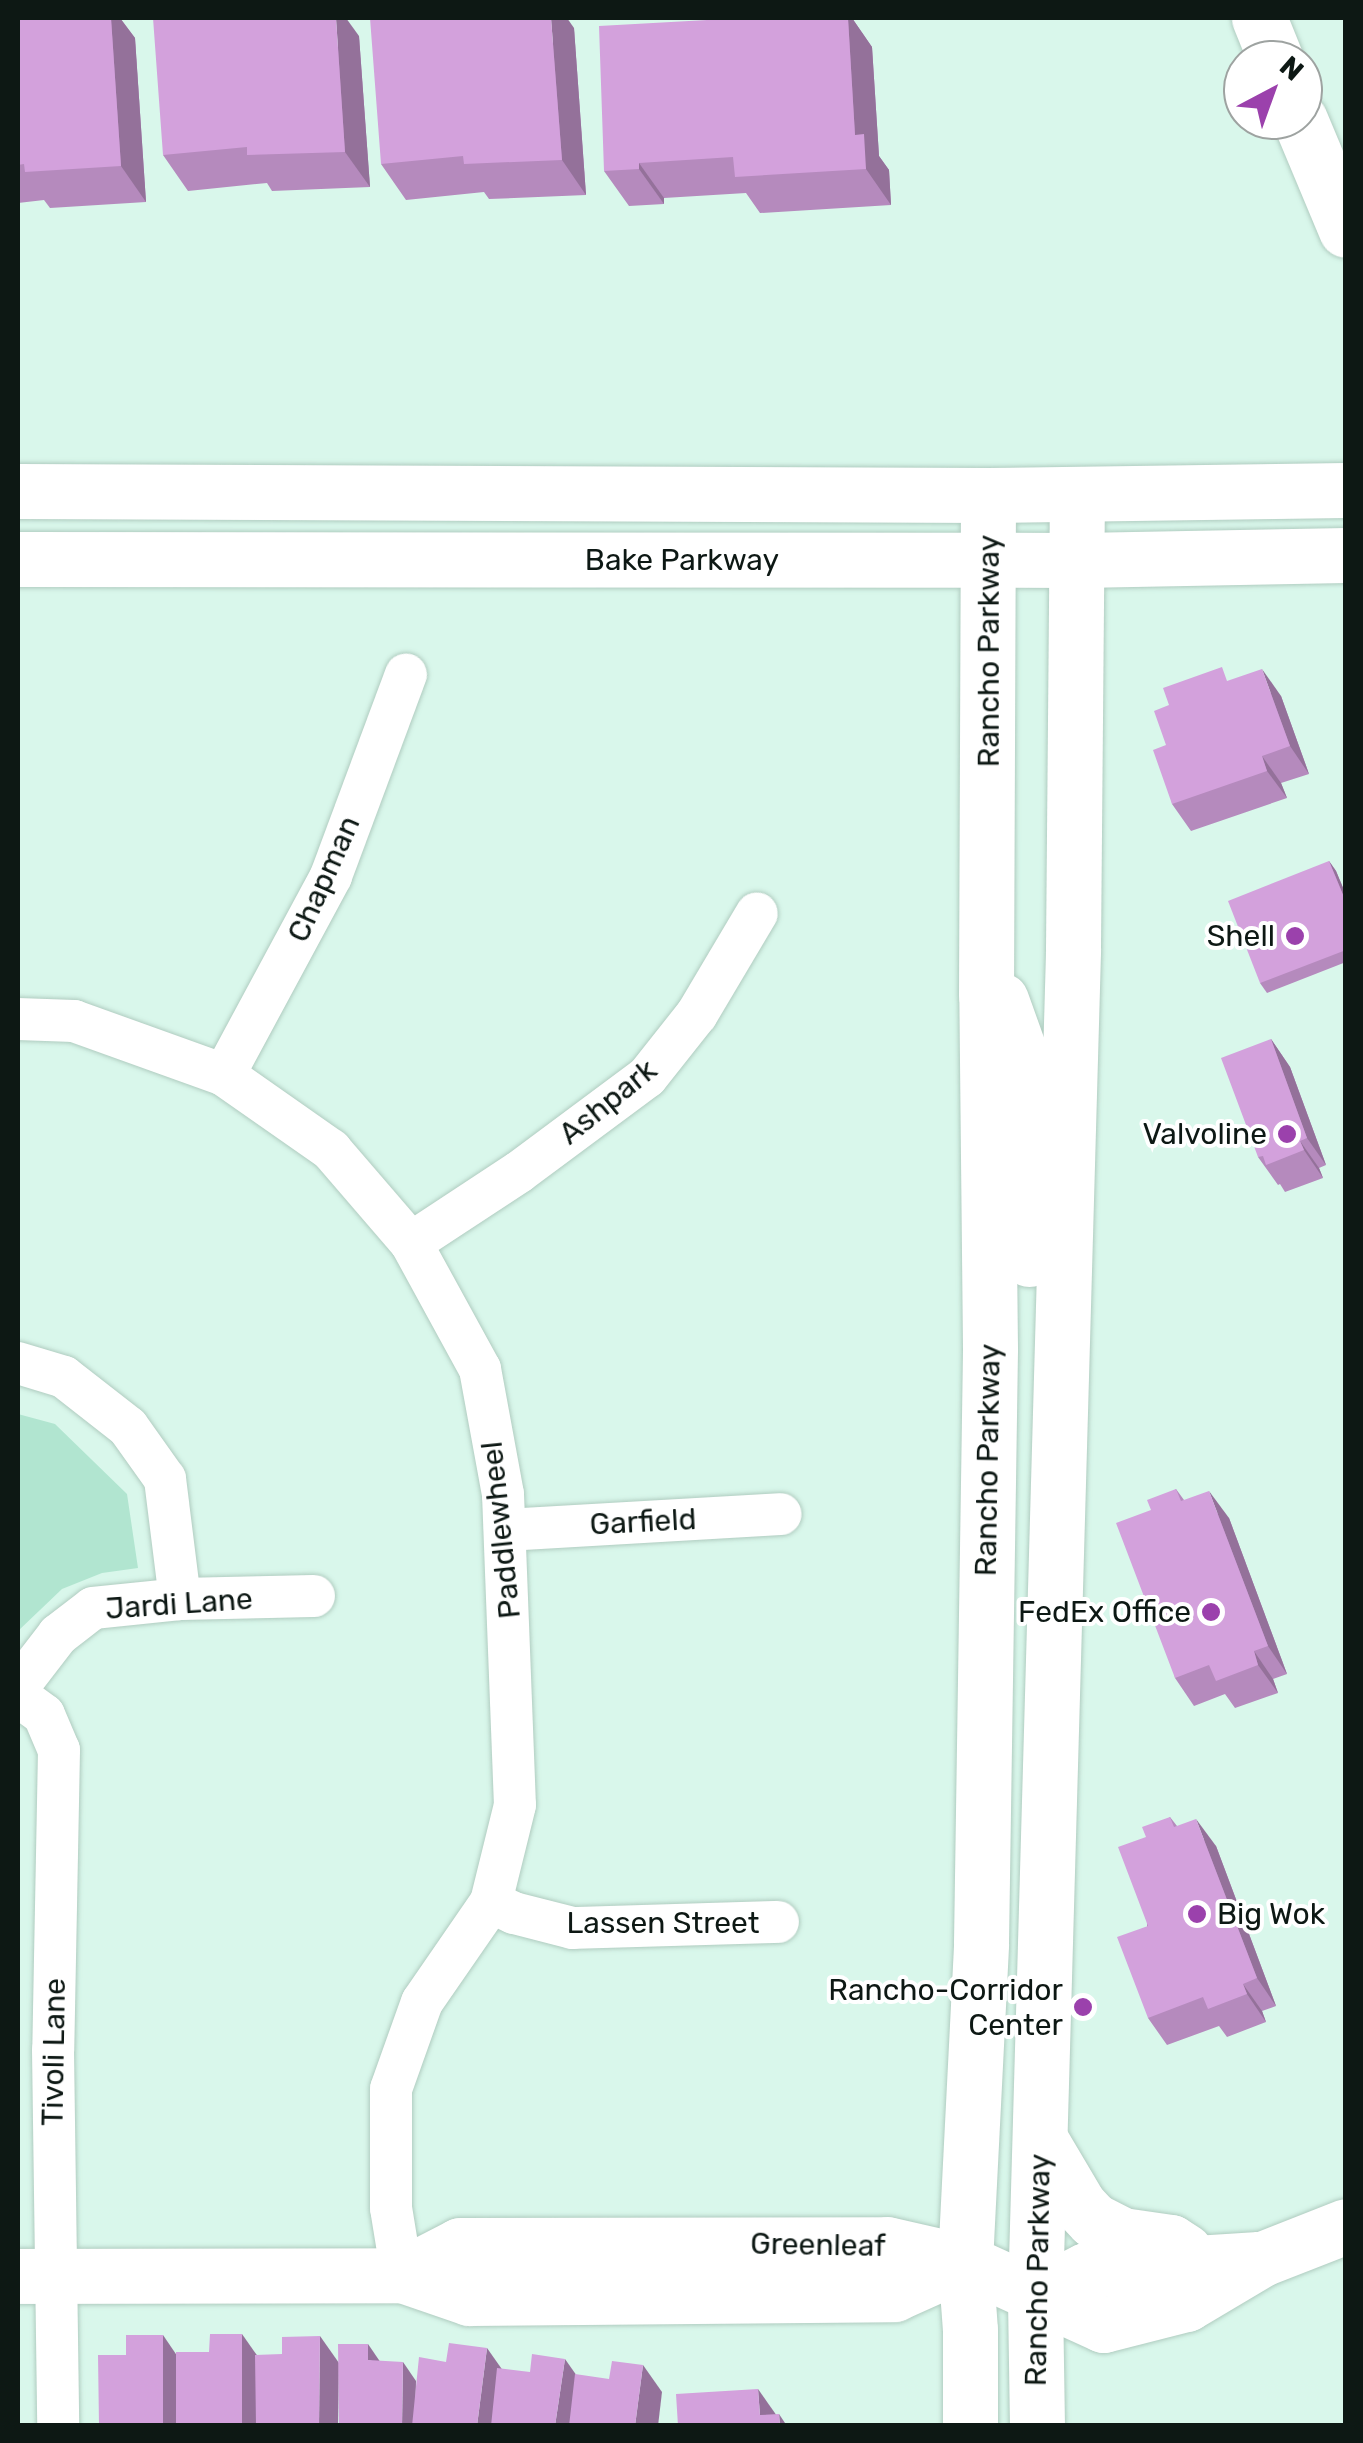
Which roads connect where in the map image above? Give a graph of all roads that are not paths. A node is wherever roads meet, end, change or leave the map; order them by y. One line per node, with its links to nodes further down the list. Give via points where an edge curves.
1 (1308, 140): 2 (main road)
2 (1346, 230)
3 (1346, 490): 5 (main road)
4 (18, 491): 6 (main road)
5 (1078, 494): 6 (main road); 10 (main road, Rancho Parkway)
6 (988, 495): 9 (main road, Rancho Parkway)
7 (1346, 555): 10 (main road, Bake Parkway)
8 (18, 560): 9 (main road, Bake Parkway)
9 (989, 560): 10 (main road, Bake Parkway); 13 (main road, Rancho Parkway)
10 (1080, 560): 18 (main road, Rancho Parkway)
11 (406, 674): 15 (street, Chapman, via 331,876)
12 (757, 913): 16 (street, Ashpark, via 698,1014 648,1077)
13 (987, 959): 18 (main road, via 1029,1078 1029,1319 1038,1360); 32 (main road, Rancho Parkway, via 990,1348 981,1943)
14 (18, 1019): 15 (street, Paddlewheel, via 74,1020)
15 (224, 1075): 16 (street, Paddlewheel, via 331,1150)
16 (412, 1243): 20 (street, Paddlewheel, via 480,1368)
17 (18, 1362): 22 (street, via 64,1376 128,1427 165,1479)
18 (1062, 1368): 28 (main road, Rancho Parkway)
19 (781, 1514): 20 (street, Garfield)
20 (506, 1530): 25 (street, Paddlewheel, via 515,1804)
21 (314, 1596): 22 (street, Jardi Lane)
22 (180, 1599): 23 (street, Jardi Lane, via 93,1608 58,1635)
23 (18, 1687)
24 (18, 1696): 27 (street, Tivoli Lane, via 44,1715 59,1750)
25 (491, 1902): 26 (street, Lassen Street, via 572,1928); 33 (street, Paddlewheel, via 422,2002 390,2089 391,2208)
26 (778, 1922)
27 (36, 2050): 34 (street, Tivoli Lane)
28 (1040, 2139): 31 (main road, via 1093,2220 1122,2234 1171,2242); 35 (main road, Rancho Parkway)
29 (1346, 2226): 30 (main road)
30 (1262, 2259): 31 (main road); 35 (main road, via 1186,2304 1103,2325)
31 (1200, 2260): 35 (main road, via 1086,2270)
32 (965, 2262): 33 (main road, Greenleaf, via 894,2294 469,2298); 35 (main road); 37 (main road, Rancho Parkway)
33 (402, 2274): 34 (main road, Greenleaf)
34 (36, 2276): 36 (street, Tivoli Lane)
35 (1035, 2296): 38 (main road, Rancho Parkway)
36 (58, 2426)
37 (970, 2426)
38 (1037, 2426)

